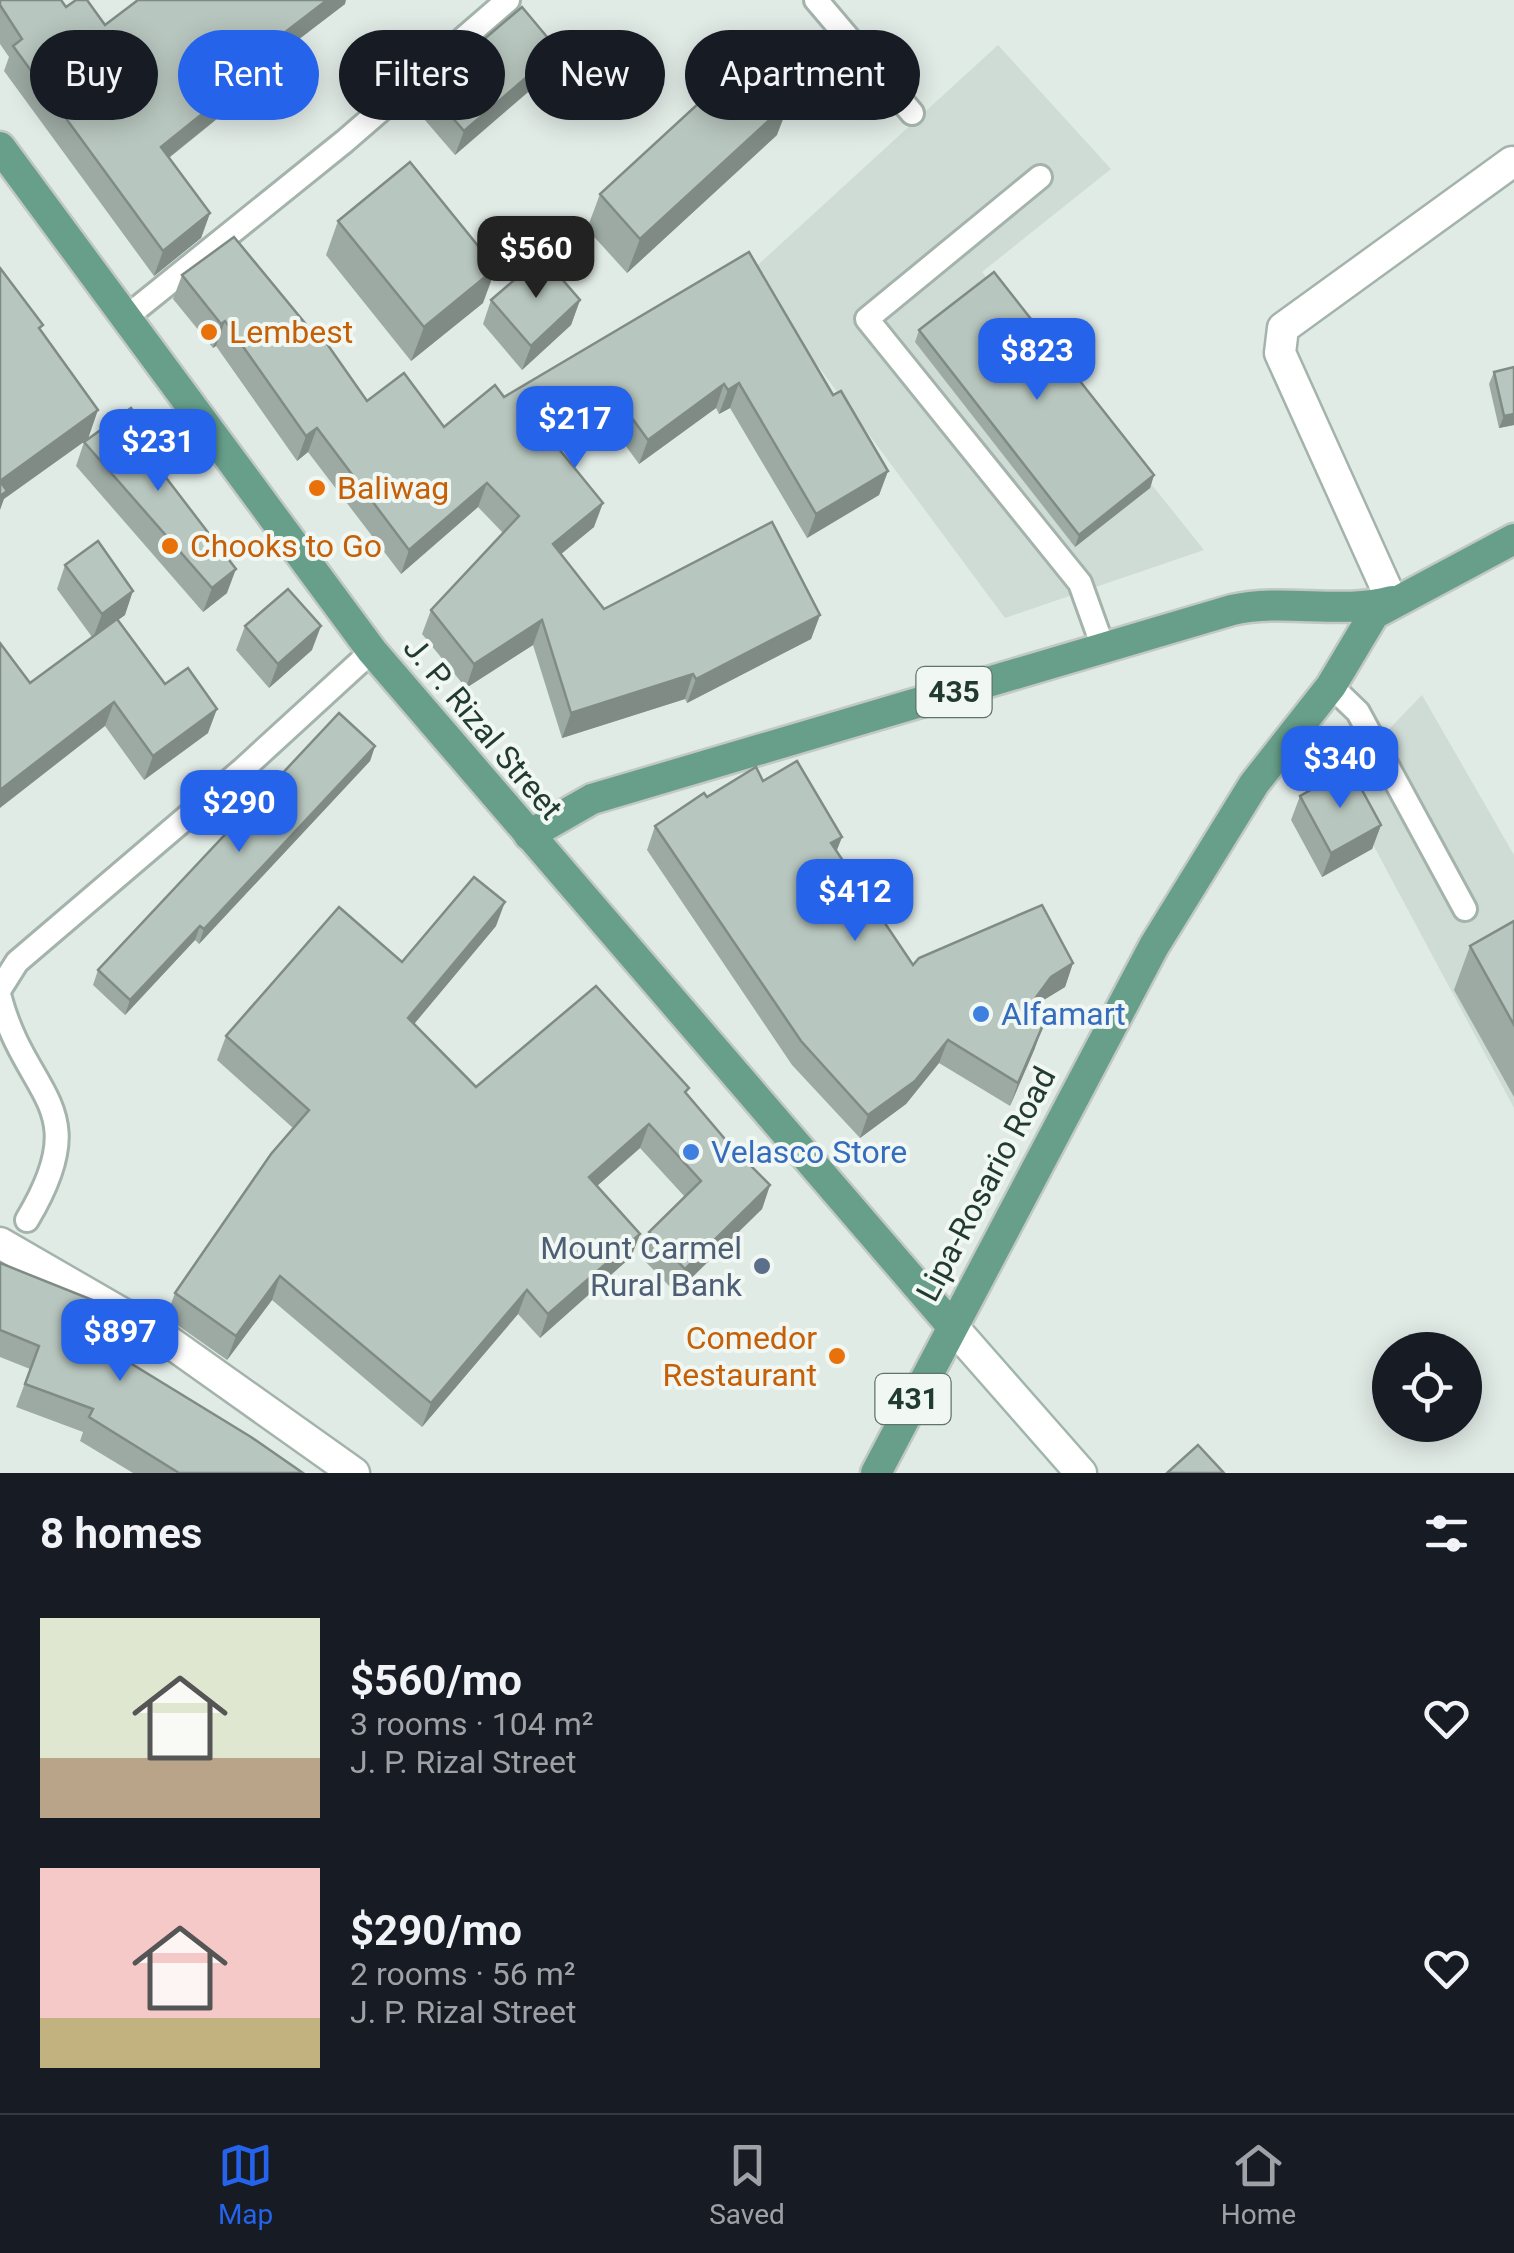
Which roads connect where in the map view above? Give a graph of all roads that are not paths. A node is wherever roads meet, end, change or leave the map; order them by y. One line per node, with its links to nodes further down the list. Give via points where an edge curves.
1 (508, 0): 7 (lane)
2 (816, 0): 3 (lane)
3 (841, 30)
4 (0, 147): 7 (main road, J. P. Rizal Street)
5 (1512, 162): 9 (street, via 1284,328 1279,340)
6 (1040, 177): 10 (lane, via 867,319 1080,583)
7 (124, 319): 11 (main road, J. P. Rizal Street)
8 (1512, 544): 9 (main road, Lipa-Rosario Road / 435)
9 (1392, 600): 10 (main road, 435, via 1246,607); 12 (main road, Lipa-Rosario Road / 435, via 1367,622)
10 (1102, 647): 13 (main road, 435, via 592,799)
11 (372, 651): 13 (main road, J. P. Rizal Street); 15 (lane, via 16,962)
12 (1332, 686): 14 (lane, via 1358,712); 19 (main road, Lipa-Rosario Road / 435, via 1274,756 1192,880)
13 (529, 836): 19 (main road, J. P. Rizal Street)
14 (1466, 909)
15 (0, 989)
16 (0, 998): 17 (lane, via 56,1126 54,1171)
17 (27, 1220)
18 (0, 1243): 20 (street, via 161,1336)
19 (951, 1325): 21 (main road, Lipa-Rosario Road / 431); 22 (street)
20 (354, 1473)
21 (876, 1473)
22 (1081, 1473)

